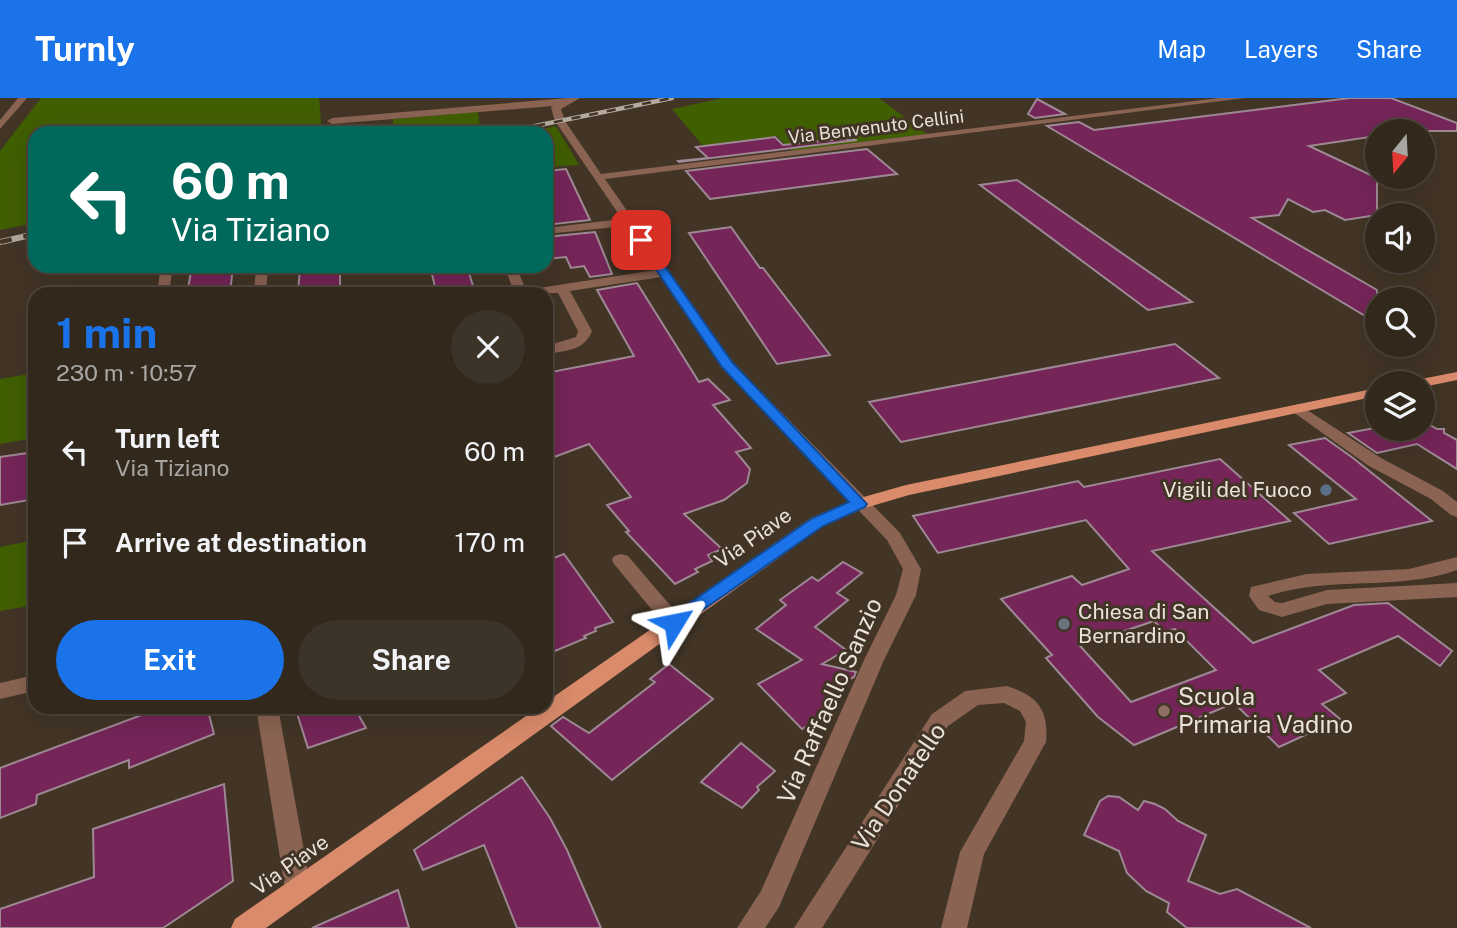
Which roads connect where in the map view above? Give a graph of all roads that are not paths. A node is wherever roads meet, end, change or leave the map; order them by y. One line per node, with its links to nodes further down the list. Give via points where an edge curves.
1 (23, 98): 5 (street)
2 (1241, 98): 6 (street, Via Benvenuto Cellini)
3 (570, 100): 4 (street); 6 (street, Via Raffaello Sanzio, via 556,108 560,121)
4 (332, 121)
5 (0, 126)
6 (599, 177): 7 (street, Via Raffaello Sanzio)
7 (629, 222): 8 (street); 9 (street, Via Raffaello Sanzio)
8 (553, 230)
9 (664, 272): 10 (street); 17 (street, Via Raffaello Sanzio, via 727,365)
10 (562, 288): 11 (street); 12 (street, via 585,331 583,339)
11 (553, 289)
12 (553, 349)
13 (1457, 376): 14 (main road)
14 (1435, 380)
15 (1365, 395): 16 (main road, Via Piave)
16 (1298, 409): 17 (main road, Via Piave, via 906,490); 18 (street)
17 (859, 504): 22 (main road, Via Piave, via 817,522); 30 (street, Via Raffaello Sanzio, via 894,537 912,569 906,596 770,898)
18 (1457, 511)
19 (621, 560): 22 (street)
20 (1457, 563): 21 (street, via 1419,575 1329,577 1258,592 1259,600 1277,610 1346,594)
21 (1457, 590)
22 (674, 623): 25 (main road, Via Piave)
23 (28, 685): 24 (street)
24 (0, 691)
25 (553, 709)
26 (268, 714): 28 (street)
27 (545, 714): 28 (main road, Via Piave)
28 (298, 889): 29 (main road, Via Piave)
29 (244, 928)
30 (750, 928)
31 (807, 928): 32 (street, Via Donatello, via 940,720 973,698 1007,694 1028,705 1037,722 1035,742 972,852)
32 (954, 928)

